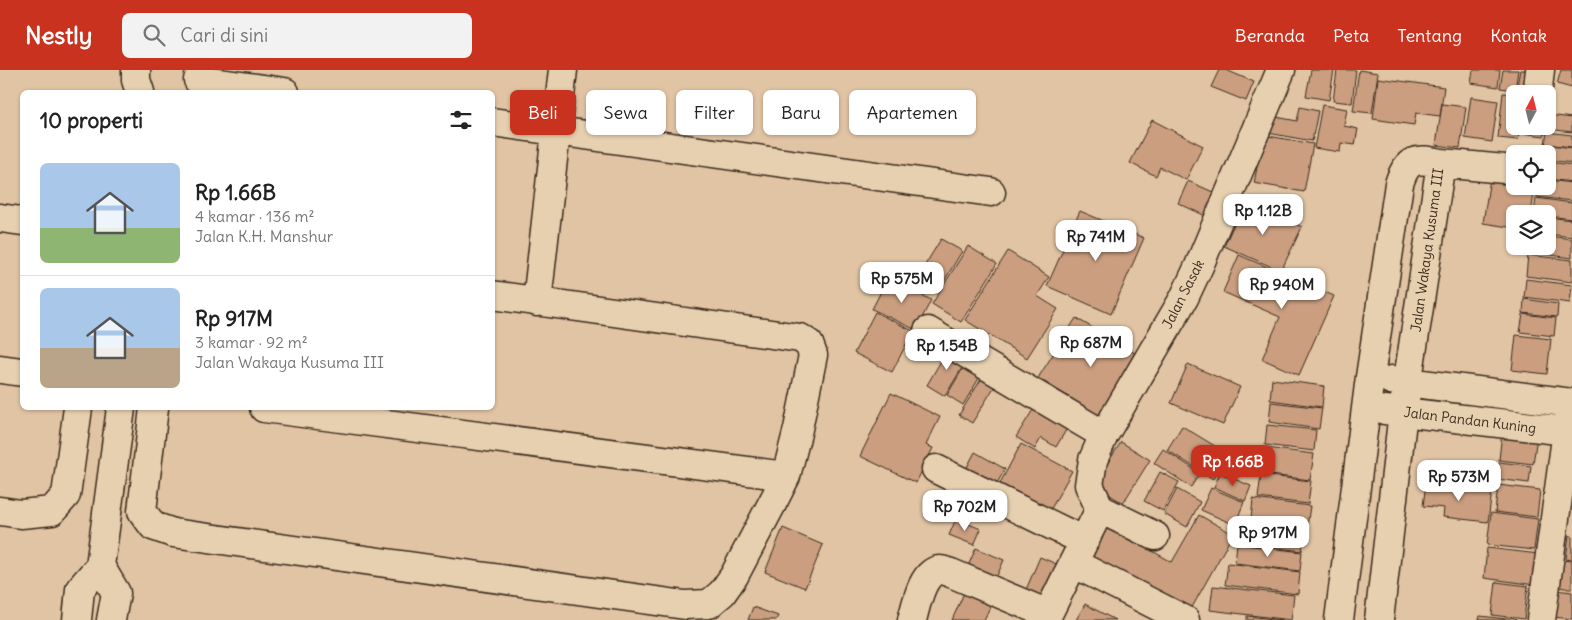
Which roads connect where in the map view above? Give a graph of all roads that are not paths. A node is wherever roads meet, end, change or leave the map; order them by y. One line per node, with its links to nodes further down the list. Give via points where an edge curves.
1 (563, 70): 5 (street)
2 (1281, 70): 30 (street, Jalan Sasak, via 1184,298)
3 (196, 81): 4 (street)
4 (269, 90)
5 (560, 90)
6 (495, 122): 7 (street)
7 (510, 124)
8 (576, 133): 12 (street)
9 (554, 135): 16 (street)
10 (1441, 163): 11 (street); 20 (street, Jalan Wakaya Kusuma III, via 1421,160 1403,170); 21 (street, Jalan Wakaya Kusuma III)
11 (1506, 169)
12 (991, 192)
13 (0, 218): 14 (street)
14 (20, 221)
15 (495, 295): 16 (street)
16 (537, 302): 32 (street, via 800,338 809,344 813,355)
17 (928, 331): 30 (street)
18 (0, 369): 19 (street)
19 (20, 372)
20 (1370, 378): 21 (street); 23 (street, Jalan Wakaya Kusuma III)
21 (1408, 382): 22 (street); 28 (street, Jalan Wakaya Kusuma III)
22 (1572, 403): 29 (street)
23 (1367, 408): 28 (street, Jalan Pandan Kuning); 43 (street, Jalan Wakaya Kusuma III)
24 (78, 410): 33 (street, via 66,495 52,510 21,514)
25 (121, 410): 37 (street)
26 (154, 410): 32 (street, via 142,511 153,526 172,533 684,605 709,604 722,593)
27 (279, 410): 32 (street)
28 (1403, 412): 29 (street, Jalan Pandan Kuning); 44 (street, Jalan Wakaya Kusuma III)
29 (1569, 430): 45 (street)
30 (1104, 435): 34 (street, Jalan Sasak, via 1093,460 1089,486)
31 (936, 469): 36 (street)
32 (786, 476)
33 (0, 511)
34 (1105, 512): 35 (street); 36 (street)
35 (1155, 536)
36 (1078, 552): 38 (street); 42 (street)
37 (100, 566): 39 (street, via 80,589); 40 (street, via 116,593)
38 (1046, 617): 41 (street, via 940,570 930,574 923,585)
39 (77, 620)
40 (111, 620)
41 (912, 620)
42 (1185, 620)
43 (1339, 620)
44 (1380, 620)
45 (1541, 620)

